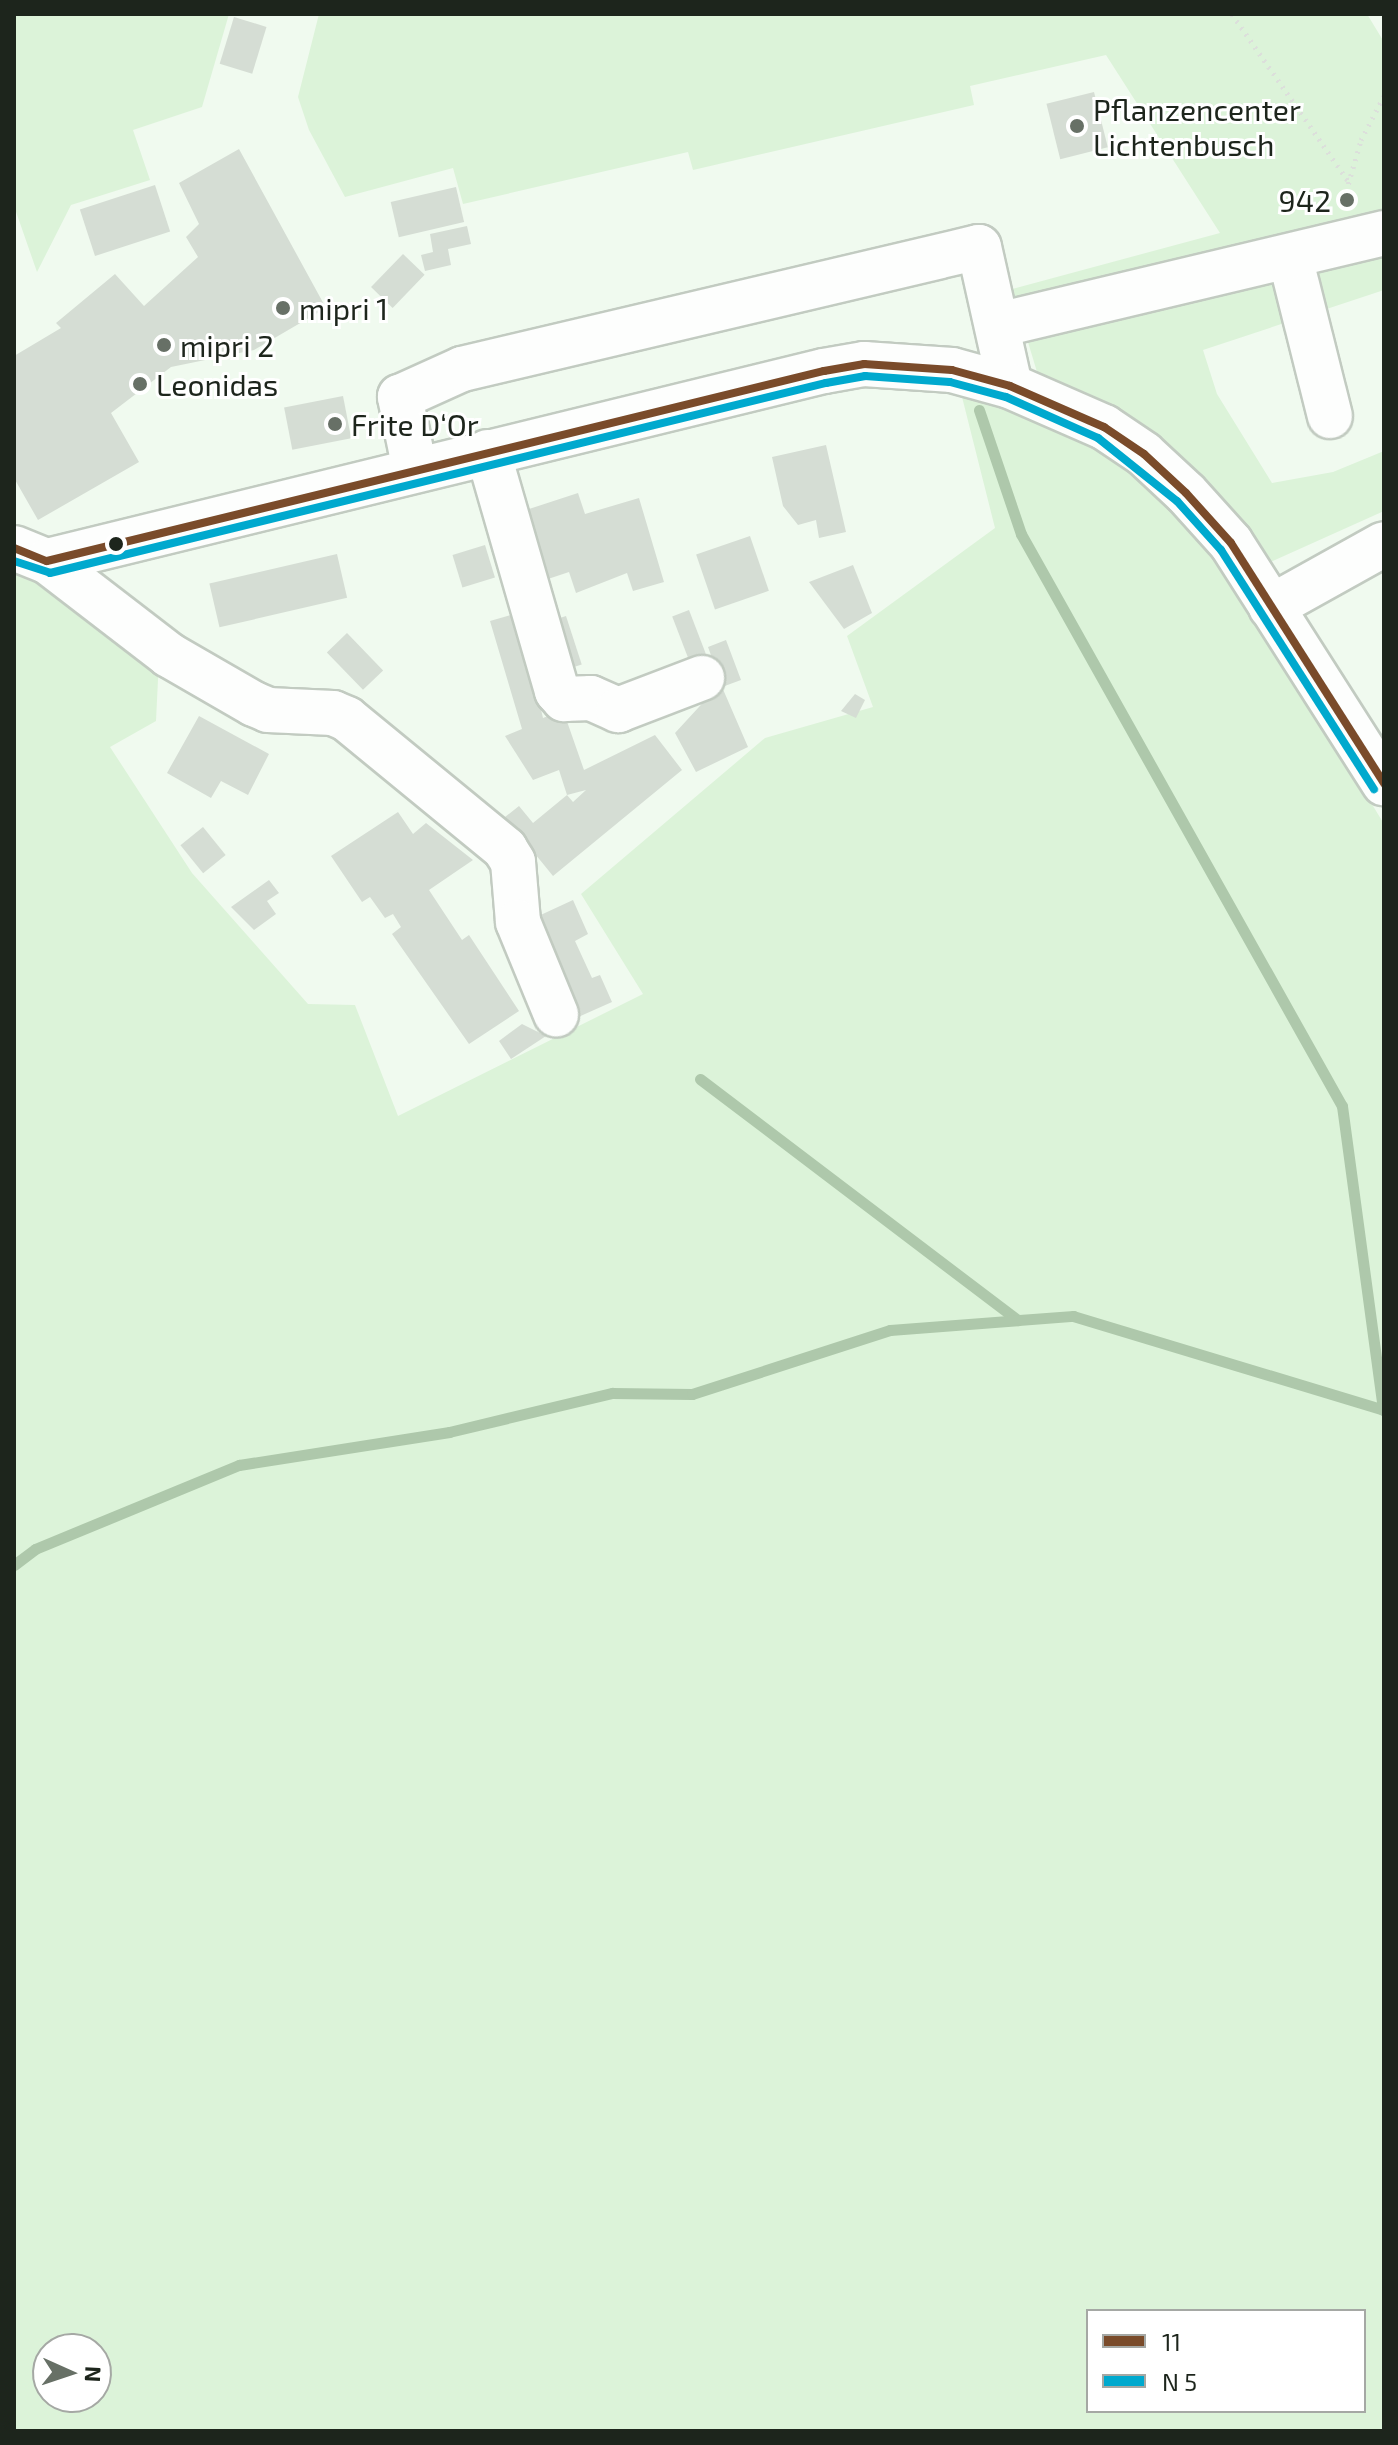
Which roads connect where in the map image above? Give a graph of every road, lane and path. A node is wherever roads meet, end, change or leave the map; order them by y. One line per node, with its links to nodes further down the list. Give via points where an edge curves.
1 (1232, 14): 3 (path)
2 (1384, 96): 3 (path, via 1361,140)
3 (1348, 181): 5 (path)
4 (1384, 233): 5 (street)
5 (1310, 252): 6 (street); 8 (street)
6 (998, 325): 7 (street); 10 (street, via 979,247 462,369 400,397)
7 (1010, 386): 9 (street, via 952,370 864,364); 13 (street, via 1104,427 1144,454 1231,543)
8 (1330, 416)
9 (488, 452): 10 (street); 14 (street, via 557,691 564,699 591,698 618,710)
10 (415, 470): 12 (street)
11 (1384, 544): 13 (street)
12 (31, 554): 16 (street, via 169,655 254,704 347,719 505,849 513,862 518,922)
13 (1271, 607): 15 (street)
14 (702, 678)
15 (1384, 783)
16 (556, 1014)

